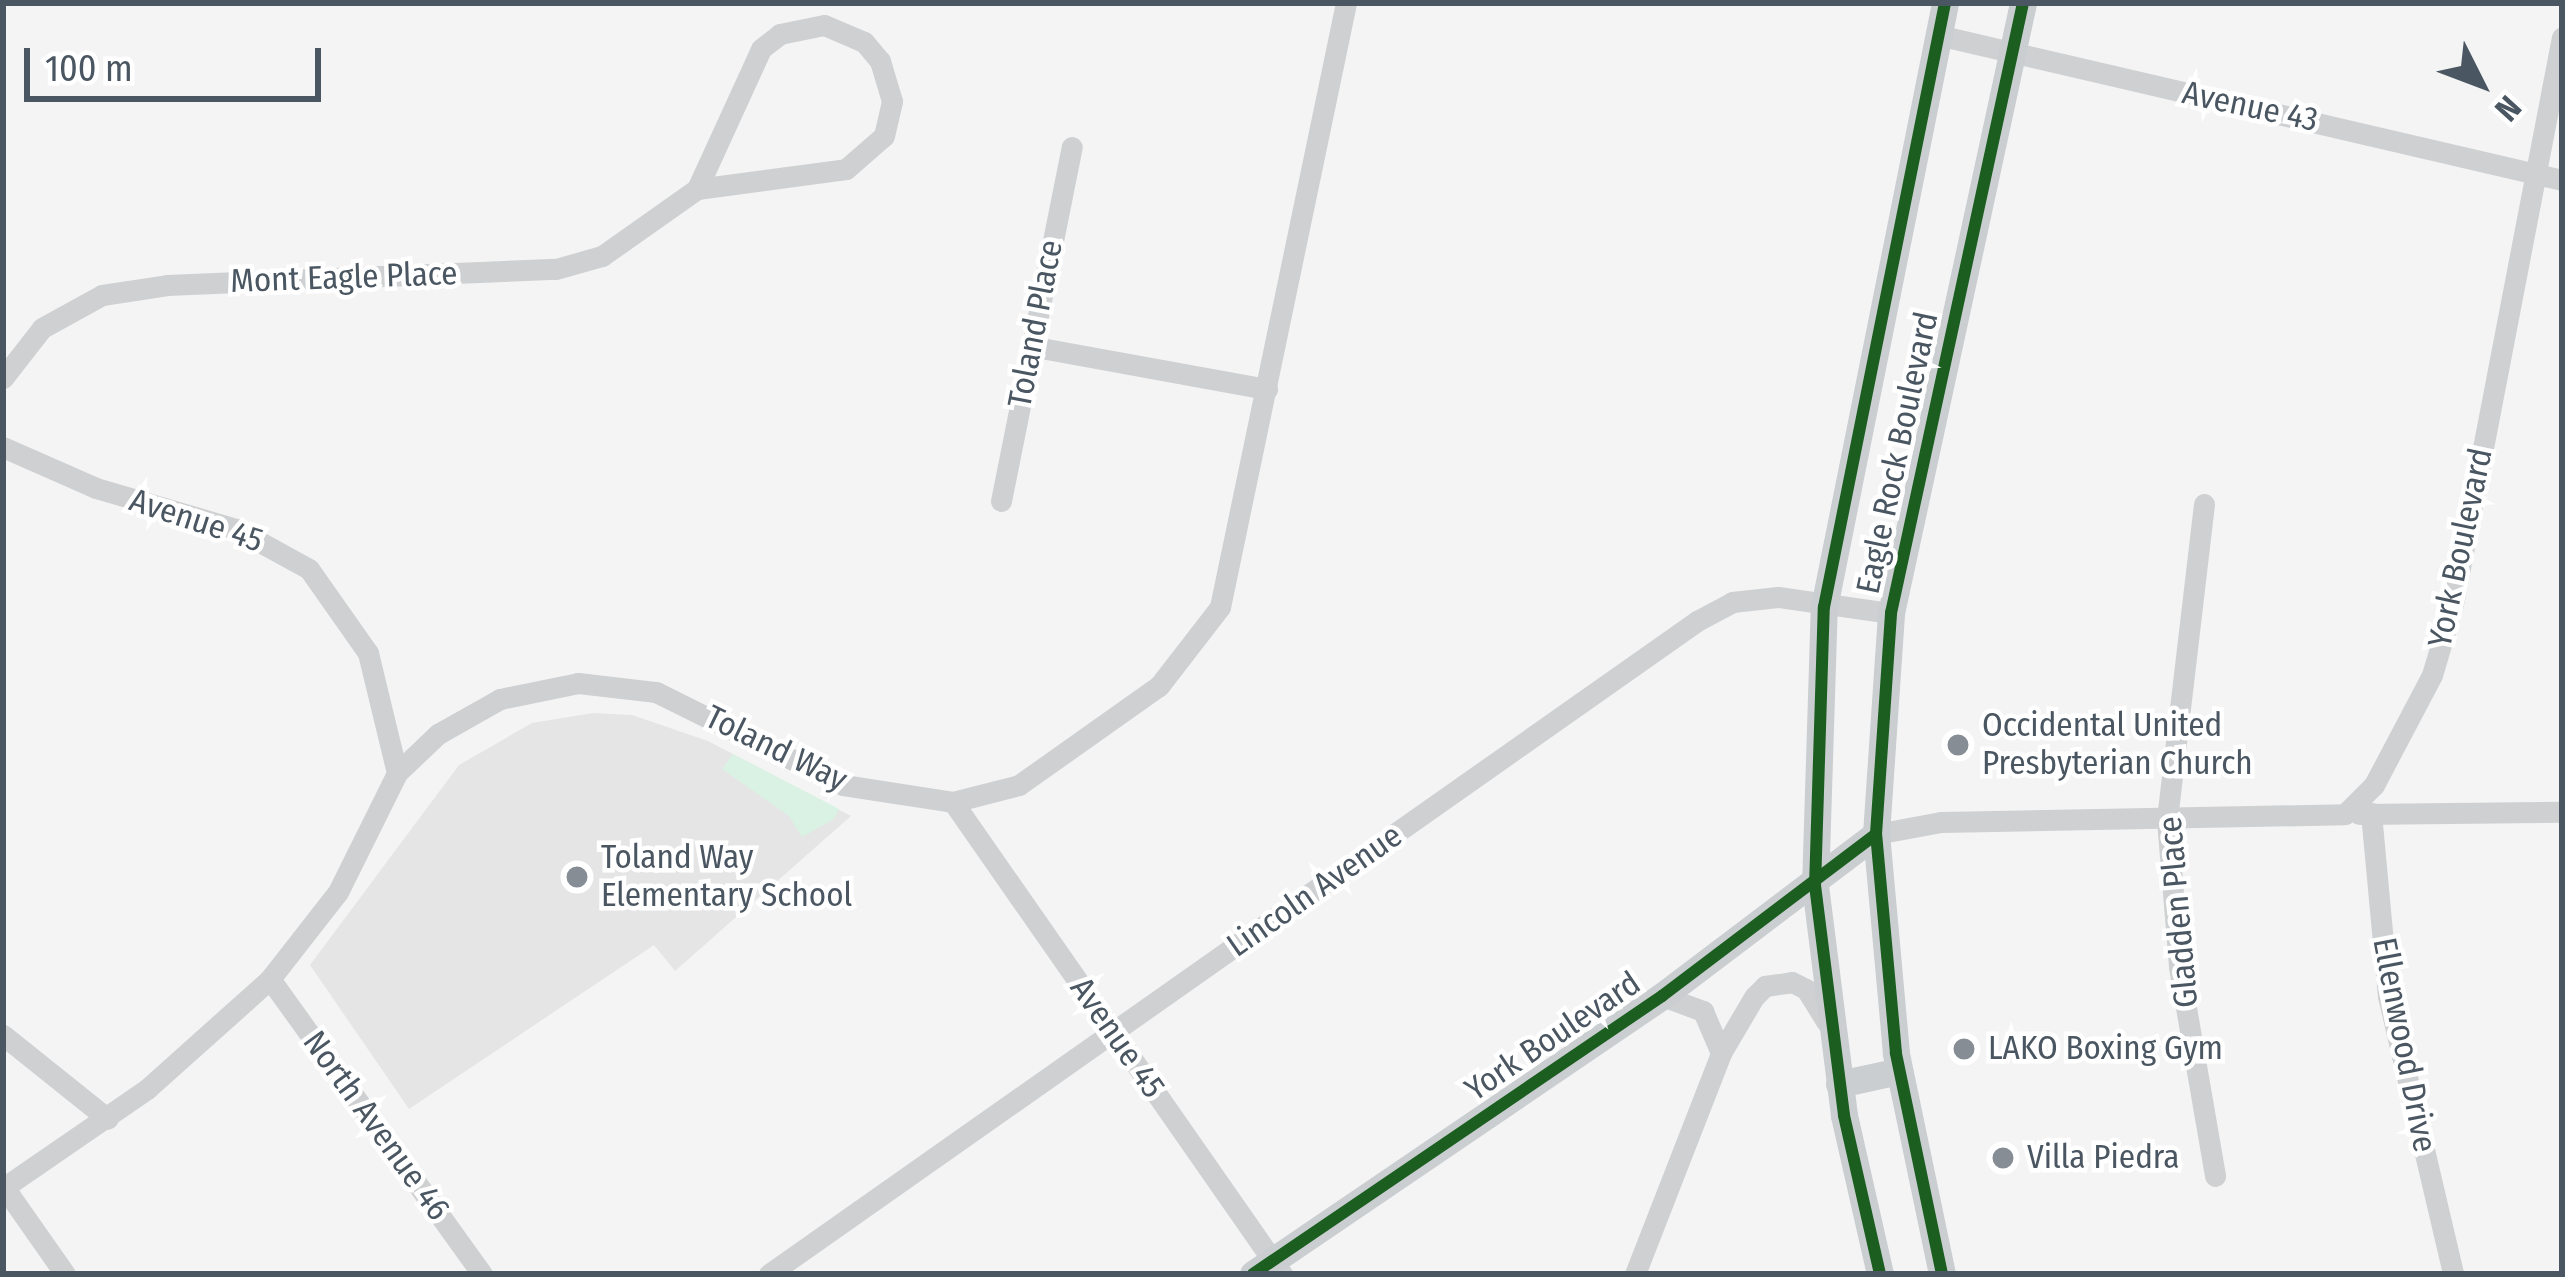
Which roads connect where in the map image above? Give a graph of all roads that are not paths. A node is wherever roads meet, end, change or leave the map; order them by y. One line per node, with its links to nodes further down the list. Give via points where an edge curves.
1 (1346, 3): 13 (street, Toland Way)
2 (1945, 3): 4 (main road, Eagle Rock Boulevard)
3 (2023, 3): 6 (main road, Eagle Rock Boulevard)
4 (1938, 35): 6 (street, Avenue 43); 17 (main road, Eagle Rock Boulevard)
5 (2562, 37): 8 (street, York Boulevard)
6 (2013, 55): 8 (street, Avenue 43); 18 (main road, Eagle Rock Boulevard)
7 (1072, 147): 11 (street, Toland Place)
8 (2535, 169): 9 (street, Avenue 43); 23 (street, York Boulevard, via 2453,604 2404,736)
9 (2562, 180)
10 (697, 189): 10 (street, Mont Eagle Place, via 829,175 860,161 889,119 880,61 864,43 824,25 780,34 754,60); 12 (street, Mont Eagle Place, via 602,256 556,269 167,285 102,295 42,328)
11 (1030, 346): 13 (street); 15 (street, Toland Place)
12 (3, 378)
13 (1268, 389): 20 (street, Toland Way, via 1223,594 1202,639 1159,686 1045,770)
14 (3, 446): 19 (street, Avenue 45, via 96,488 251,535 310,568 368,653)
15 (1001, 501)
16 (2204, 503): 24 (street, Gladden Place)
17 (1824, 607): 18 (street, Lincoln Avenue); 26 (main road, Eagle Rock Boulevard); 29 (street, Lincoln Avenue, via 1778,597 1732,602 1697,621)
18 (1891, 613): 25 (main road, Eagle Rock Boulevard)
19 (397, 773): 20 (street, Toland Way, via 438,734 500,699 578,683 656,692 844,785); 27 (street, Toland Way, via 338,892)
20 (953, 802): 29 (street, Avenue 45)
21 (2562, 812): 22 (street)
22 (2372, 813): 23 (street); 45 (street, Ellenwood Drive, via 2388,995)
23 (2345, 814): 24 (street)
24 (2167, 820): 25 (street, via 1949,822); 36 (street, Gladden Place, via 2179,967)
25 (1876, 834): 26 (main road, York Boulevard); 33 (main road, Eagle Rock Boulevard)
26 (1815, 887): 28 (main road, York Boulevard); 31 (main road, Eagle Rock Boulevard)
27 (270, 979): 35 (street, Toland Way); 40 (street, North Avenue 46)
28 (1662, 996): 32 (street, via 1703,1010); 38 (main road, York Boulevard)
29 (1114, 1033): 38 (street, Avenue 45); 41 (street, Lincoln Avenue)
30 (3, 1035): 35 (street)
31 (1833, 1042): 32 (street, via 1806,989 1778,982 1754,997); 34 (main road, Eagle Rock Boulevard)
32 (1721, 1053): 42 (street)
33 (1899, 1071): 34 (main road); 44 (main road, Eagle Rock Boulevard)
34 (1840, 1084): 43 (main road, Eagle Rock Boulevard)
35 (107, 1119): 37 (street, Toland Way)
36 (2215, 1176)
37 (3, 1187): 39 (street)
38 (1269, 1270)
39 (65, 1274)
40 (482, 1274)
41 (770, 1274)
42 (1635, 1274)
43 (1880, 1274)
44 (1942, 1274)
45 (2453, 1274)

